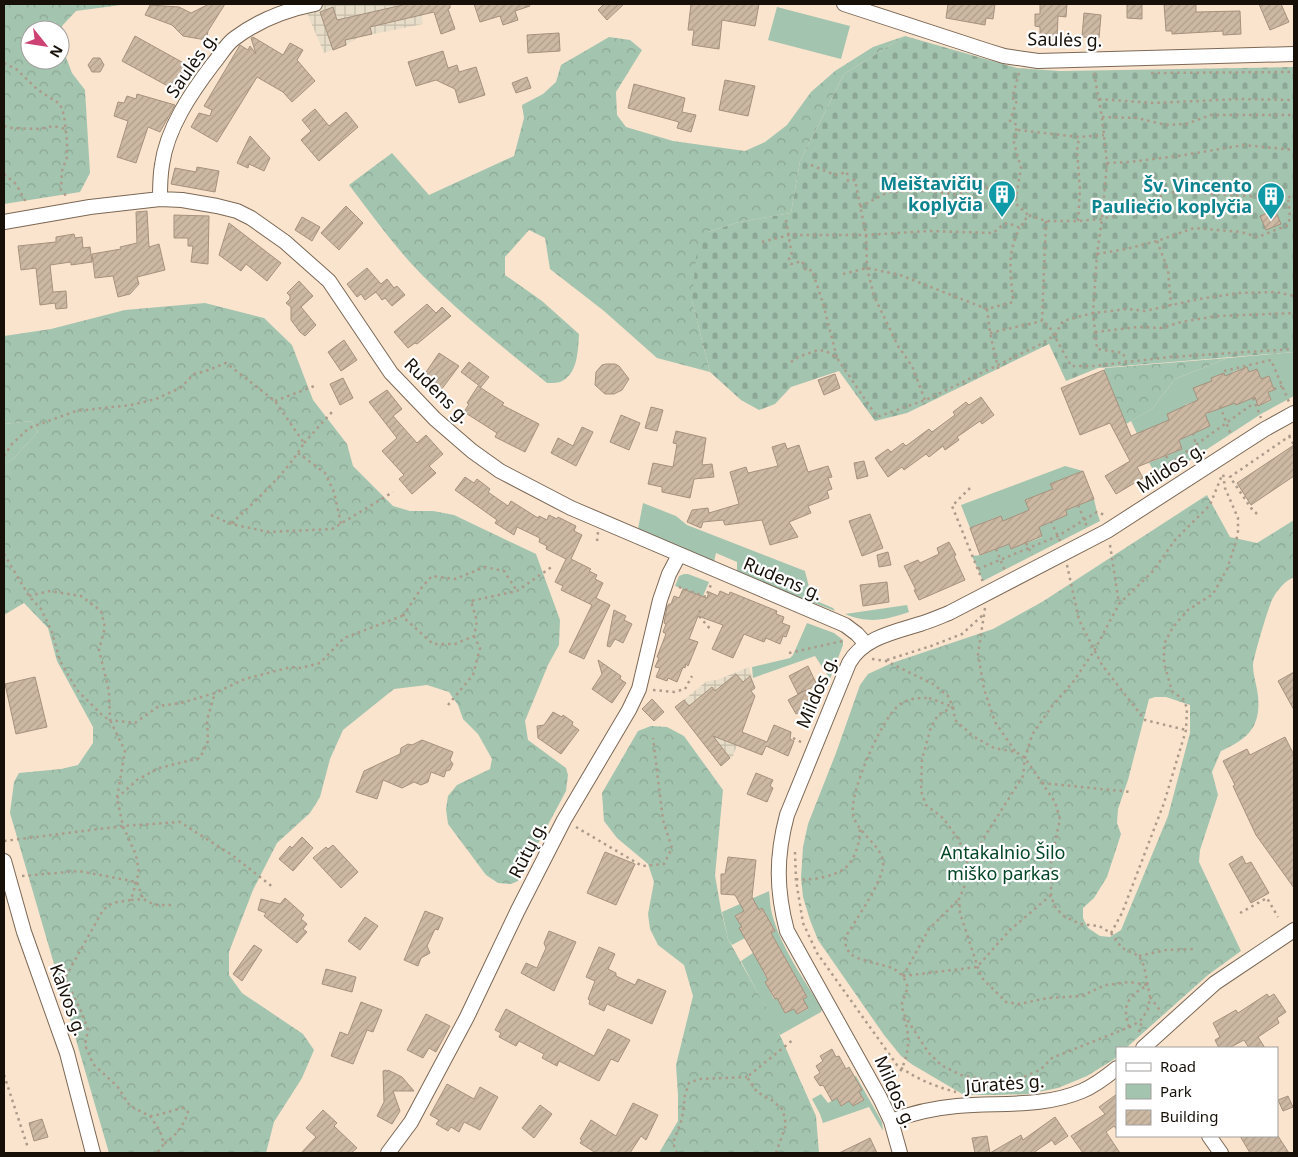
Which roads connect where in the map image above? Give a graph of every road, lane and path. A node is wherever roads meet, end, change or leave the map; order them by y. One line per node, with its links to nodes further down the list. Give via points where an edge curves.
1 (315, 4): 25 (street, Saulės g., via 258,22 233,39 185,105 170,135 162,164)
2 (844, 4): 3 (street, Saulės g., via 1004,56 1038,61)
3 (1294, 54)
4 (4, 63): 14 (path, via 60,104)
5 (1019, 71): 15 (path, via 1012,98 1017,100 1010,121 1018,124)
6 (1294, 72): 8 (path)
7 (1102, 73): 9 (path, via 1094,73)
8 (1145, 73)
9 (1099, 99): 10 (path, via 1153,103); 12 (path)
10 (1294, 100)
11 (1294, 115): 12 (path, via 1211,115 1186,124 1166,125 1137,118)
12 (1102, 117): 16 (path)
13 (4, 126): 14 (path)
14 (66, 129): 27 (path, via 67,157 61,190)
15 (1018, 130): 17 (path); 22 (path, via 1014,143 1021,168)
16 (1104, 135): 17 (path); 19 (path)
17 (1079, 137): 33 (path, via 1076,151 1080,190)
18 (1294, 150): 19 (path, via 1244,145)
19 (1107, 163): 31 (path)
20 (811, 165): 26 (path, via 834,175 846,172 848,181 855,180)
21 (4, 174): 29 (path, via 16,184 29,208)
22 (1018, 188): 26 (path, via 987,188 954,194 888,192); 28 (path, via 1015,202)
23 (1294, 194): 24 (path)
24 (1288, 198): 31 (path, via 1168,192 1144,206); 38 (path, via 1288,225 1258,237 1241,232 1194,228)
25 (160, 199): 27 (street, Rudens g.); 98 (street, Rudens g., via 218,206 264,227 328,281 391,374 472,451 500,471 566,506)
26 (860, 207): 37 (path)
27 (78, 209): 29 (street, Rudens g.)
28 (1028, 215): 32 (path); 35 (path)
29 (30, 217): 34 (street, Rudens g.)
30 (786, 220): 36 (path)
31 (1102, 220): 33 (path); 40 (path)
32 (1046, 221): 33 (path); 48 (path)
33 (1078, 221)
34 (4, 222)
35 (1020, 228): 37 (path, via 1008,223 993,233 928,230); 45 (path, via 1010,251 1013,302)
36 (789, 235): 37 (path); 39 (path); 53 (path, via 790,264 802,261 806,271 812,270)
37 (866, 235): 41 (path)
38 (1157, 241): 40 (path); 44 (path, via 1168,270)
39 (762, 242)
40 (1096, 254): 46 (path)
41 (867, 268): 42 (path); 45 (path, via 900,275); 63 (path, via 874,296 898,346 912,366)
42 (843, 274)
43 (1294, 296): 44 (path, via 1276,292 1239,293)
44 (1171, 305): 46 (path, via 1145,311 1127,309)
45 (987, 309): 50 (path)
46 (1093, 313): 49 (path); 51 (path, via 1063,321)
47 (1294, 313): 49 (path, via 1217,316 1162,328)
48 (1042, 321): 50 (path); 51 (path)
49 (1095, 332): 55 (path, via 1097,349 1123,353)
50 (990, 333): 56 (path)
51 (1055, 335): 55 (path, via 1070,366); 56 (path)
52 (1294, 349): 55 (path)
53 (837, 358): 54 (path, via 818,350); 63 (path, via 877,417)
54 (791, 362)
55 (1127, 362)
56 (997, 365): 58 (path); 63 (path)
57 (1224, 371): 60 (path, via 1271,360)
58 (999, 372)
59 (317, 385): 64 (path)
60 (1282, 386): 61 (path); 68 (path)
61 (1274, 389)
62 (1253, 398): 65 (path)
63 (925, 400)
64 (274, 401): 74 (path); 79 (path, via 226,363 194,374 180,388 156,399 76,411 29,428)
65 (1254, 403): 69 (path); 70 (path)
66 (1220, 406): 69 (path)
67 (332, 412): 74 (path)
68 (1294, 413): 70 (street, Mildos g.)
69 (1227, 424): 75 (path); 77 (path)
70 (1265, 429): 77 (street, Mildos g.)
71 (1294, 432): 73 (path)
72 (1193, 433): 75 (path)
73 (1289, 436): 76 (path); 85 (path, via 1230,477)
74 (304, 443): 78 (path)
75 (1196, 445): 80 (path); 81 (path)
76 (1294, 445)
77 (1236, 448): 80 (street, Mildos g.)
78 (298, 453): 90 (path, via 272,486); 91 (path, via 325,473 334,492)
79 (4, 456)
80 (1209, 465): 92 (street, Mildos g.)
81 (1154, 475)
82 (970, 488): 101 (path, via 952,506)
83 (393, 492): 91 (path)
84 (1078, 505): 88 (path)
85 (1257, 514)
86 (211, 515): 90 (path)
87 (1107, 516): 88 (path, via 1096,512)
88 (1084, 520): 93 (path); 94 (path)
89 (1051, 521): 93 (path)
90 (231, 524): 91 (path, via 269,532 332,529)
91 (341, 524)
92 (1107, 531): 94 (street, Mildos g.); 108 (path)
93 (1058, 536): 96 (path); 99 (path)
94 (1091, 539): 96 (street, Mildos g.)
95 (996, 549): 99 (path)
96 (1065, 553): 103 (street, Mildos g.); 116 (path, via 1079,620)
97 (4, 554): 107 (path)
98 (679, 555): 102 (street, Rudens g.); 104 (street, Rūtų g.)
99 (1000, 560): 101 (path); 103 (path)
100 (553, 566): 105 (path)
101 (978, 569): 106 (path)
102 (719, 572): 104 (path, via 712,579 706,597); 112 (street, Rudens g.)
103 (1009, 582): 106 (street, Mildos g.)
104 (666, 583): 120 (street, Rūtų g.)
105 (517, 591): 111 (path, via 504,571 485,567 455,579 432,576); 114 (path, via 470,601 476,622)
106 (988, 593): 110 (path); 115 (street, Mildos g., via 922,624 882,636)
107 (29, 596): 124 (path, via 41,609 60,661 77,690); 124 (path, via 49,591 81,596 101,611 105,627 99,650 109,691)
108 (1119, 604): 116 (path); 125 (path, via 1152,571 1174,540 1210,505 1223,473 1238,518 1238,531 1227,569 1213,594 1188,610 1164,644 1164,663 1172,691 1183,699 1187,708)
109 (700, 610): 113 (path, via 699,616)
110 (985, 613): 118 (path, via 962,634); 127 (path, via 978,654 984,689 995,722)
111 (402, 616): 114 (path, via 433,644 455,644); 121 (path, via 344,638 320,663 245,679)
112 (845, 625): 115 (street, Rudens g., via 857,634); 117 (path, via 844,641)
113 (711, 630)
114 (474, 636): 122 (path, via 480,648 473,676)
115 (865, 651): 118 (path); 138 (street, Mildos g., via 854,654 849,663 794,796 781,837)
116 (1094, 651): 125 (path, via 1145,720); 128 (path, via 1032,736)
117 (788, 653)
118 (886, 660): 123 (path, via 933,684 948,696)
119 (692, 676): 120 (path, via 685,690)
120 (639, 689): 132 (street, Rūtų g.)
121 (215, 693): 124 (path, via 159,706 134,723); 131 (path, via 207,720 208,741 200,758 159,768 137,780)
122 (448, 704)
123 (952, 707): 127 (path, via 955,720 973,736 994,748); 134 (path, via 929,698 911,698 896,707 882,726 852,800 853,815); 139 (path, via 938,716 931,727 922,759 921,791 926,805 943,818 959,840)
124 (110, 720): 131 (path, via 125,751)
125 (1186, 730): 152 (path, via 1164,803 1122,913)
126 (653, 738): 132 (path, via 663,820 672,848 664,864 642,866)
127 (1016, 752): 128 (path)
128 (1025, 758): 129 (path); 139 (path, via 1023,776)
129 (1042, 783): 130 (path); 144 (path, via 1055,802 1060,820 1051,862)
130 (1131, 792)
131 (117, 798): 133 (path)
132 (564, 820): 181 (street, Rūtų g., via 462,1027 407,1128)
133 (123, 826): 135 (path); 142 (path, via 136,855); 143 (path, via 180,822 232,855)
134 (860, 828): 141 (path, via 855,854 844,868 815,879); 156 (path, via 884,860 875,887 845,938 846,947 850,954 893,968)
135 (4, 841)
136 (795, 848): 141 (path)
137 (4, 861): 140 (street, Kalvos g.)
138 (778, 867): 141 (path); 173 (street, Mildos g., via 780,902 787,931)
139 (969, 867): 146 (path)
140 (8, 878): 142 (path, via 79,871); 179 (street, Kalvos g., via 67,1053)
141 (796, 880): 164 (path, via 803,923 817,953 887,1052)
142 (137, 882): 145 (path); 147 (path)
143 (274, 888)
144 (1051, 895): 152 (path, via 1054,906 1062,915); 155 (path, via 1010,930)
145 (143, 899): 147 (path); 148 (path, via 155,905)
146 (959, 899): 155 (path, via 960,913); 156 (path, via 929,929)
147 (131, 900): 174 (path, via 112,903 103,910 65,978 88,1030 85,1045 93,1064 117,1086 130,1106)
148 (171, 905)
149 (1240, 913): 150 (path, via 1267,898)
150 (1278, 916)
151 (1294, 930): 160 (street, via 1215,983)
152 (1111, 933): 154 (path, via 1122,948)
153 (1194, 948): 154 (path)
154 (1140, 956): 157 (path)
155 (977, 967): 156 (path); 157 (path, via 981,977 1006,1002 1018,1004 1082,996 1105,985 1130,982)
156 (904, 976): 159 (path, via 908,987 902,1004)
157 (1147, 986): 158 (path); 161 (path, via 1134,993 1128,1002 1125,1015)
158 (1150, 996): 160 (path, via 1161,1010); 161 (path, via 1142,1019)
159 (903, 1013): 164 (path, via 909,1045); 168 (path, via 928,1052 941,1065 960,1075 991,1081)
160 (1166, 1026): 163 (street)
161 (1129, 1027): 168 (path, via 1052,1058 1040,1070)
162 (794, 1039): 167 (path)
163 (1146, 1047)
164 (902, 1068): 170 (path, via 935,1087); 173 (path)
165 (1116, 1069): 175 (street, Jūratės g., via 1083,1091 1052,1100 957,1106 906,1115)
166 (4, 1074): 178 (path)
167 (747, 1077): 182 (path, via 689,1082 682,1119 673,1143); 183 (path, via 757,1092 783,1110 786,1125)
168 (1019, 1079): 169 (path)
169 (995, 1090)
170 (958, 1092)
171 (976, 1093): 172 (path)
172 (966, 1094)
173 (880, 1098): 175 (street, Mildos g.)
174 (150, 1116): 177 (path); 177 (path, via 183,1108 188,1112 174,1137)
175 (891, 1121): 184 (street, Mildos g.)
176 (1210, 1137): 185 (street)
177 (164, 1144): 180 (path)
178 (28, 1148)
179 (93, 1153)
180 (156, 1153)
181 (388, 1153)
182 (677, 1153)
183 (776, 1153)
184 (900, 1153)
185 (1221, 1153)

